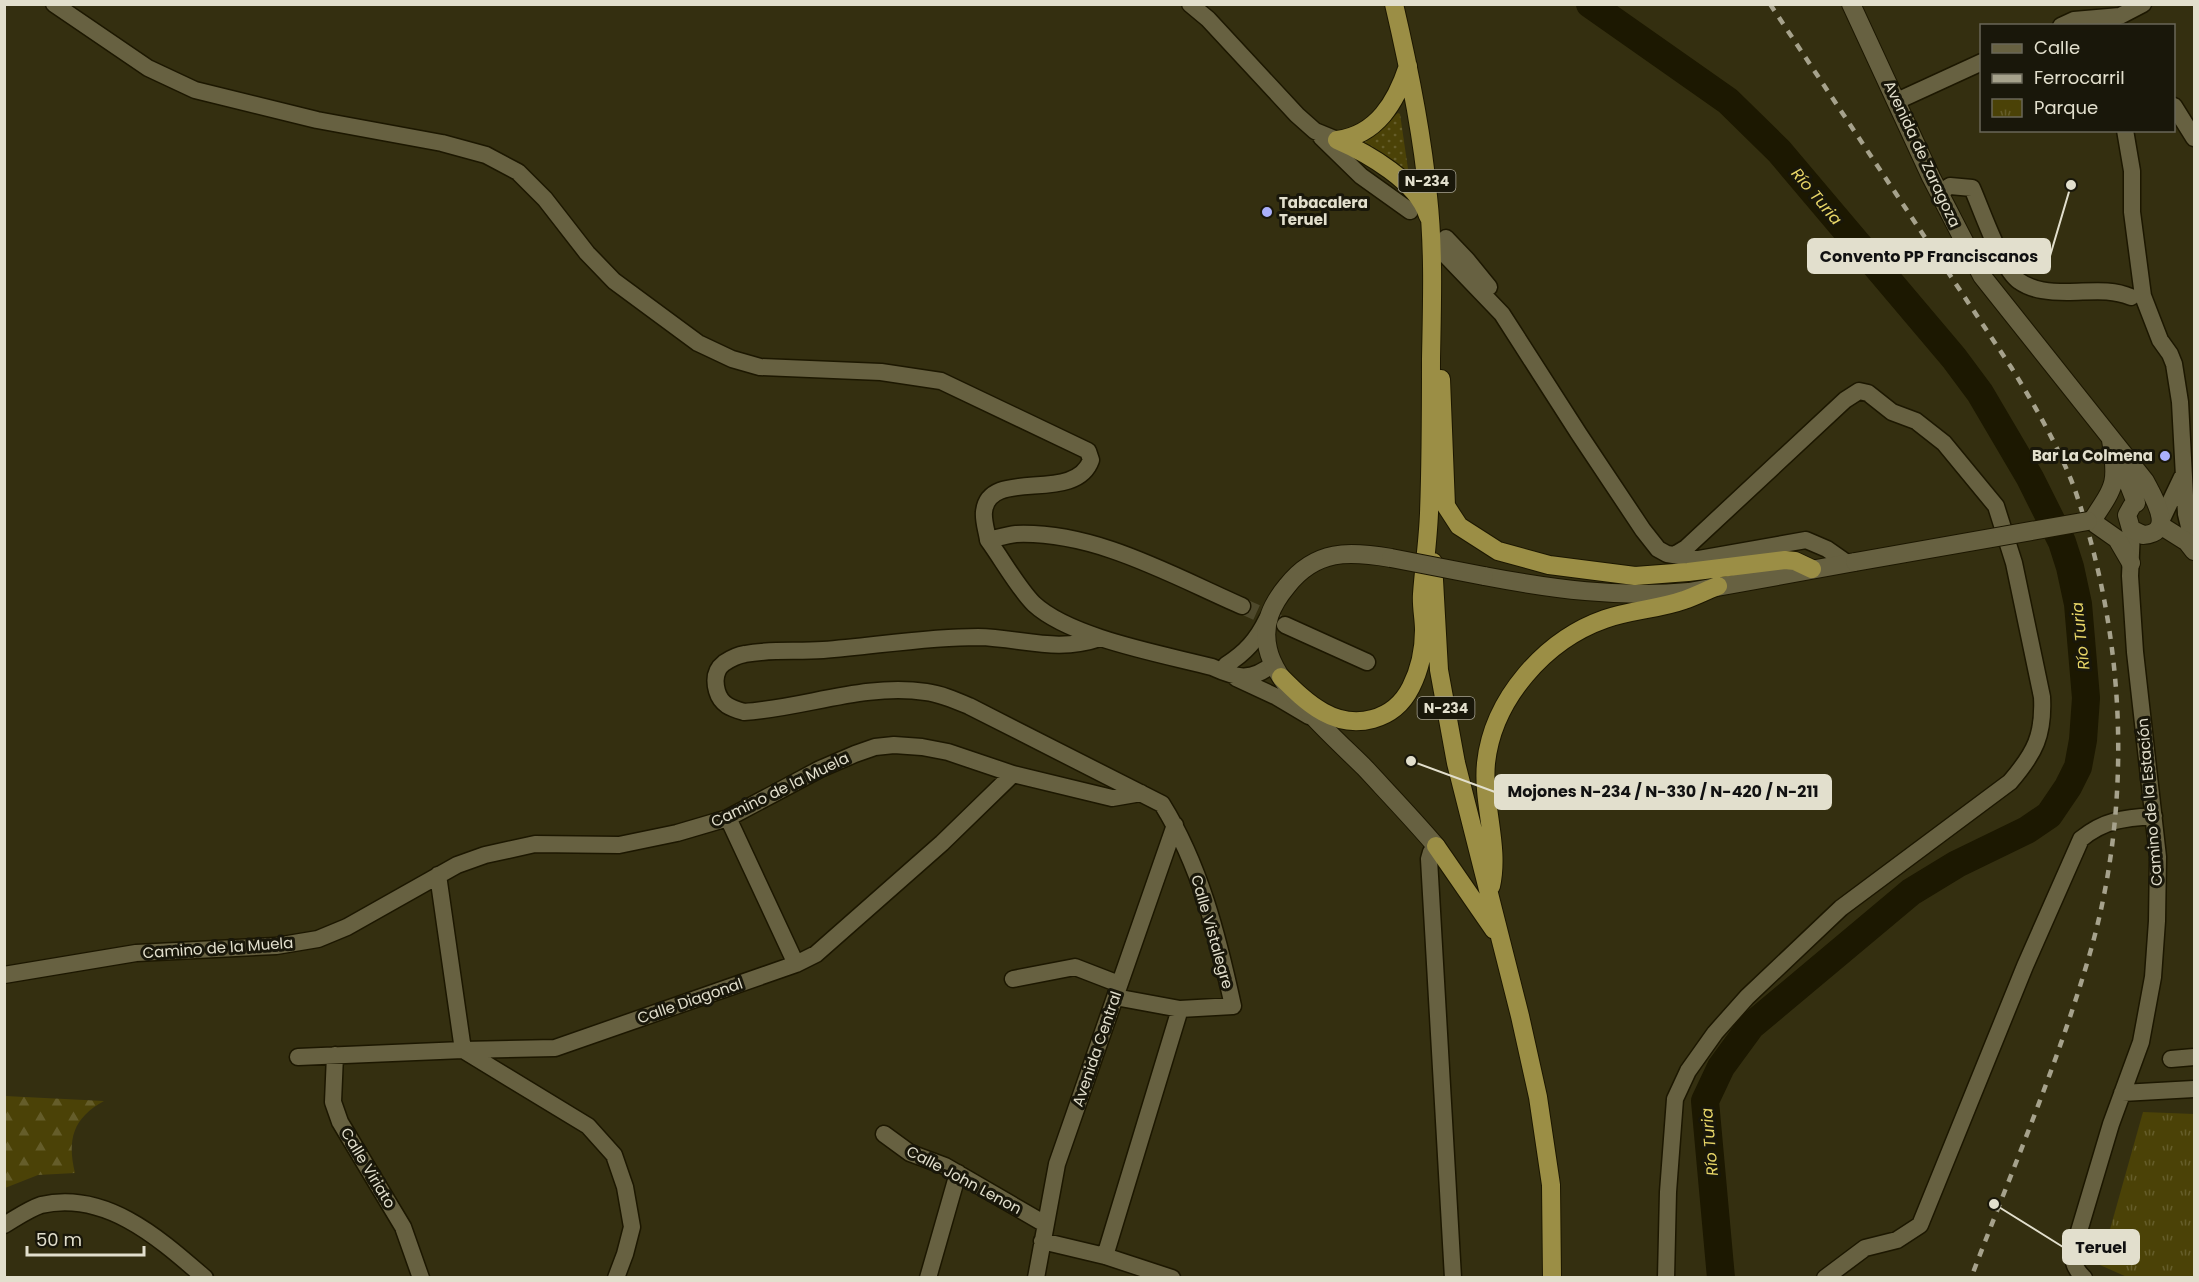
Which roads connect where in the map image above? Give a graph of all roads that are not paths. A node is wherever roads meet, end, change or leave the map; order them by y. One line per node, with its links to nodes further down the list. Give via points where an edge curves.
1 (54, 4): 29 (street, via 148,68 195,90 486,155 518,172 614,281 698,343 732,359 760,367 880,372 941,381 1088,451 1088,470 1076,480 996,492 987,501 983,514)
2 (1190, 4): 12 (street)
3 (1394, 4): 9 (highway, N-234)
4 (1851, 4): 10 (main road, Avenida de Zaragoza)
5 (2144, 4): 6 (street)
6 (2118, 15): 7 (street)
7 (2065, 24)
8 (1980, 63): 10 (street)
9 (1409, 64): 15 (highway, via 1397,97 1380,119 1353,137); 18 (highway, N-234)
10 (1897, 101): 16 (main road, Avenida de Zaragoza)
11 (2175, 108): 14 (street)
12 (1315, 131): 15 (street); 17 (street, via 1361,176)
13 (2125, 132): 19 (street, via 2132,171)
14 (2194, 138)
15 (1337, 140): 18 (highway, via 1371,158 1407,185 1421,200)
16 (1940, 192): 19 (street, via 1950,186 1972,188 2002,256 2018,281 2046,292); 22 (main road, Avenida de Zaragoza, via 1982,276)
17 (1410, 211)
18 (1436, 234): 20 (highway, N-234); 31 (street, via 1502,314 1643,530 1658,549)
19 (2136, 290): 21 (street, via 2143,296 2160,340 2170,354)
20 (1432, 299): 25 (highway, N-234); 34 (highway, via 1443,398 1446,506 1458,526 1498,551 1549,565 1605,573 1662,575 1785,560)
21 (2187, 402): 23 (street)
22 (2111, 440): 24 (main road); 26 (main road, via 2145,481); 27 (main road, via 2116,468 2114,485)
23 (2183, 474): 26 (street); 30 (street)
24 (2134, 505): 26 (main road, via 2145,501); 27 (main road); 28 (main road, via 2127,515)
25 (1429, 515): 42 (highway, via 1421,598 1423,652 1411,689 1401,703 1380,718 1344,720 1311,704); 51 (highway, N-234, via 1439,670 1456,763)
26 (2160, 517): 28 (main road, via 2154,533); 30 (main road)
27 (2090, 520): 28 (main road); 32 (main road, bridge); 33 (main road, via 2117,539)
28 (2134, 530): 33 (street, Camino de la Estación)
29 (988, 540): 36 (street, via 1013,534 1073,540 1123,554); 39 (street, via 1032,602 1059,621)
30 (2194, 550)
31 (1676, 554): 32 (street, via 1699,559 1806,540); 79 (street, via 1845,400 1859,391 1868,393 1944,443 1996,506 2014,563 2043,717 2035,748 2010,782 1841,908 1747,997 1688,1071 1675,1099)
32 (1851, 562): 34 (main road)
33 (2131, 563): 46 (street, Camino de la Estación, via 2135,652)
34 (1812, 569): 35 (main road)
35 (1718, 586): 37 (main road, bridge, via 1662,594 1611,594 1345,553 1314,562 1293,579); 51 (highway, via 1684,600 1587,626 1553,648 1527,674 1500,717 1486,762 1495,870)
36 (1242, 606)
37 (1271, 610): 41 (street, via 1249,648); 42 (main road, via 1266,637)
38 (1285, 625): 40 (street)
39 (1100, 638): 41 (street); 45 (street, Calle Vistalegre, via 1071,646 981,637 743,654 723,664 716,671 715,682 719,699 744,712 881,690 928,692 969,706)
40 (1367, 662)
41 (1221, 669): 42 (street, via 1241,677); 43 (street, via 1277,697)
42 (1277, 671): 43 (main road)
43 (1326, 728): 49 (main road)
44 (1012, 774): 45 (street, Camino de la Muela, via 1112,798); 47 (street, Camino de la Muela, via 948,752 894,745 875,747 820,769); 53 (street, Calle Diagonal, via 942,843 816,954)
45 (1141, 793): 48 (street, Calle Vistalegre, via 1161,804)
46 (2154, 816): 64 (street, Camino de la Estación, via 2158,895 2153,977 2141,1042); 80 (street, via 2105,823 2081,839 1920,1225 1897,1240 1865,1248)
47 (728, 818): 50 (street, Camino de la Muela, via 619,845 518,847); 53 (street)
48 (1175, 825): 56 (street, Avenida Central); 57 (street, Calle Vistalegre, via 1201,887 1233,1006)
49 (1436, 846): 52 (highway); 77 (street, via 1429,859)
50 (438, 874): 54 (street, Camino de la Muela, via 347,927 318,939 276,946 136,953); 58 (street)
51 (1489, 896): 52 (highway, N-234)
52 (1501, 938): 78 (highway, N-234, via 1538,1097 1551,1185)
53 (796, 964): 58 (street, Calle Diagonal, via 555,1048)
54 (4, 975)
55 (1013, 979): 56 (street, via 1075,967)
56 (1117, 990): 57 (street); 67 (street, Avenida Central, via 1057,1164)
57 (1180, 1009): 70 (street)
58 (463, 1050): 59 (street, Calle Diagonal); 73 (street, via 588,1126 614,1155 632,1227)
59 (335, 1055): 60 (street, Calle Diagonal); 72 (street, Calle Viriato, via 333,1102 340,1122 402,1227)
60 (298, 1057)
61 (2194, 1057): 62 (street)
62 (2171, 1059)
63 (2194, 1089): 64 (street)
64 (2122, 1093): 81 (street, Camino de la Estación, via 2074,1248 2072,1259)
65 (884, 1134): 66 (street, Calle John Lenon, via 910,1153)
66 (958, 1173): 67 (street, Calle John Lenon); 74 (street)
67 (1046, 1224): 69 (street, Avenida Central)
68 (4, 1225): 71 (street, via 39,1206 61,1202 93,1206 134,1222)
69 (1042, 1241): 70 (street); 75 (street, Avenida Central)
70 (1105, 1256): 76 (street)
71 (205, 1278)
72 (421, 1278)
73 (616, 1278)
74 (928, 1278)
75 (1036, 1278)
76 (1172, 1278)
77 (1453, 1278)
78 (1552, 1278)
79 (1666, 1278)
80 (1825, 1278)
81 (2084, 1278)

